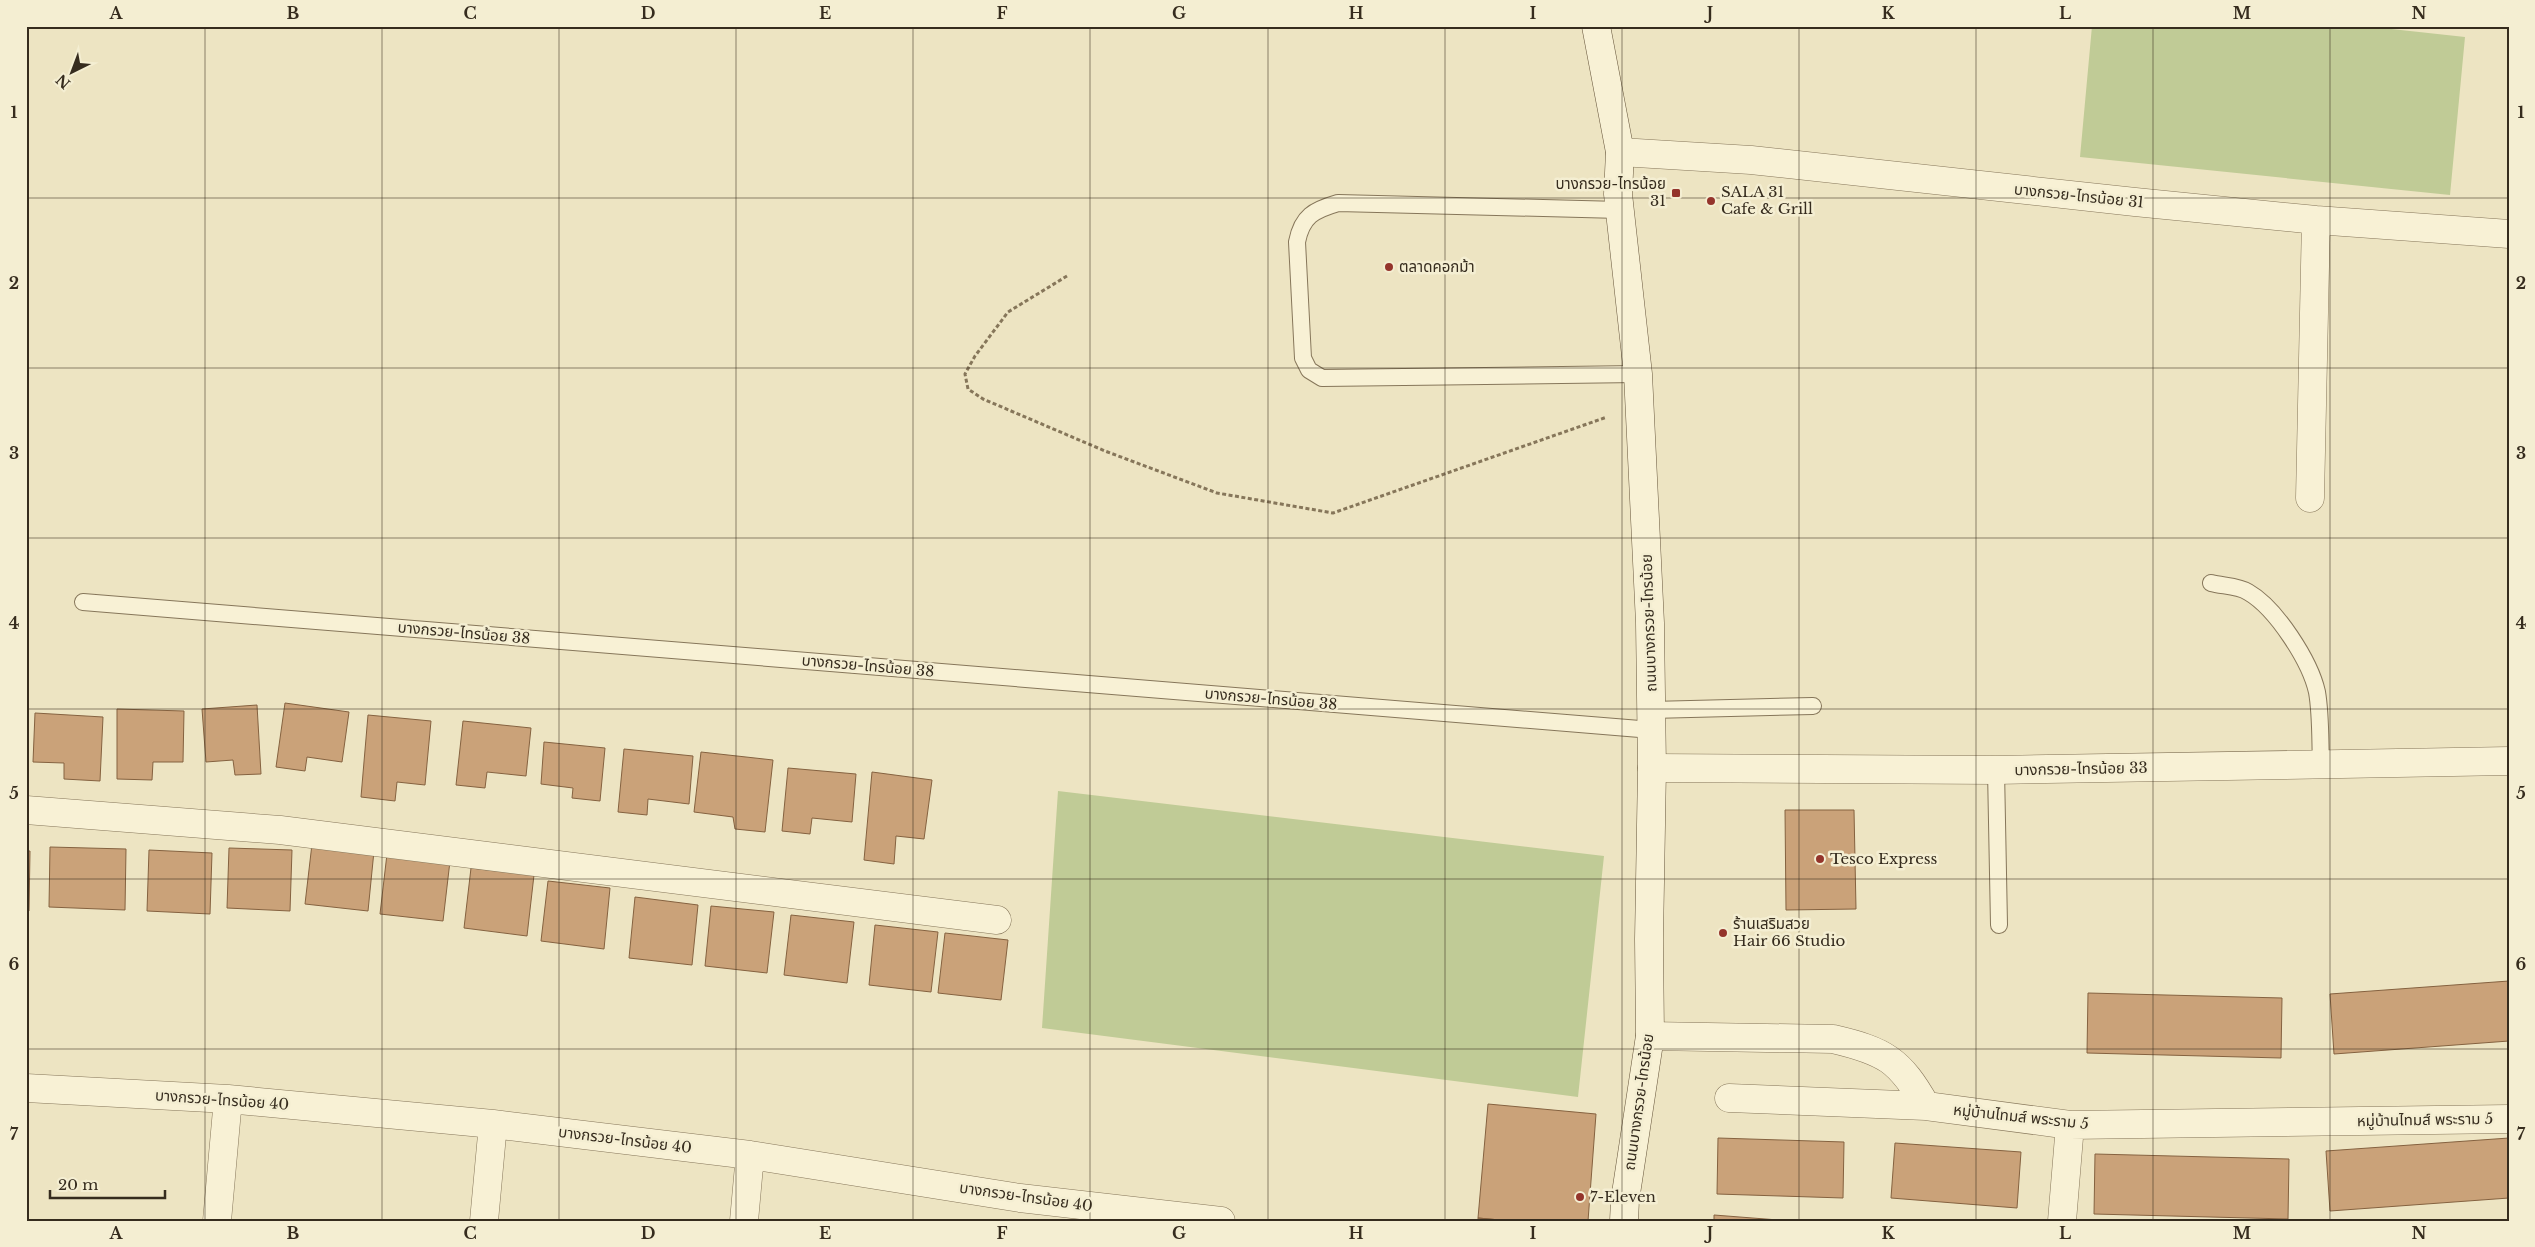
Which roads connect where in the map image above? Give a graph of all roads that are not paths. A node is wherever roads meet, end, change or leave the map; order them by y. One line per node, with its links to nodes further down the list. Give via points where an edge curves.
1 (1596, 26): 2 (street, ถนนบางกรวย-ไทรน้อย)
2 (1620, 152): 3 (street, ถนนบางกรวย-ไทรน้อย); 4 (street, บางกรวย-ไทรน้อย 31, via 1751,160)
3 (1620, 210): 6 (street, ถนนบางกรวย-ไทรน้อย); 6 (lane, via 1338,203 1320,209 1300,228 1297,242 1303,358 1309,370 1322,378)
4 (2316, 220): 5 (street, บางกรวย-ไทรน้อย 31); 7 (street)
5 (2509, 234)
6 (1638, 374): 11 (street, ถนนบางกรวย-ไทรน้อย)
7 (2310, 498)
8 (2211, 583): 13 (lane, via 2248,591 2289,635 2317,692)
9 (84, 602): 11 (lane, บางกรวย-ไทรน้อย 38)
10 (1813, 706): 11 (lane, บางกรวย-ไทรน้อย 38)
11 (1652, 720): 14 (street, ถนนบางกรวย-ไทรน้อย)
12 (2509, 761): 13 (street, บางกรวย-ไทรน้อย 33)
13 (2321, 765): 15 (street, บางกรวย-ไทรน้อย 33)
14 (1652, 768): 15 (street, บางกรวย-ไทรน้อย 33); 19 (street, ถนนบางกรวย-ไทรน้อย)
15 (1996, 770): 18 (lane)
16 (26, 810): 17 (street, via 280,830)
17 (997, 920)
18 (1999, 925)
19 (1650, 1036): 23 (street, via 1833,1039 1862,1046 1896,1064 1910,1078); 33 (street, ถนนบางกรวย-ไทรน้อย)
20 (26, 1088): 22 (street, บางกรวย-ไทรน้อย 40)
21 (1729, 1098): 23 (street, หมู่บ้านไทมส์ พระราม 5)
22 (228, 1099): 25 (street, บางกรวย-ไทรน้อย 40); 29 (street)
23 (1926, 1106): 26 (street, หมู่บ้านไทมส์ พระราม 5)
24 (2509, 1119): 26 (street, หมู่บ้านไทมส์ พระราม 5)
25 (493, 1124): 27 (street, บางกรวย-ไทรน้อย 40); 30 (street)
26 (2070, 1125): 34 (street)
27 (750, 1156): 28 (street, บางกรวย-ไทรน้อย 40); 31 (street)
28 (1019, 1209): 32 (street, บางกรวย-ไทรน้อย 40)
29 (217, 1221)
30 (484, 1221)
31 (744, 1221)
32 (1221, 1221)
33 (1624, 1221)
34 (2062, 1221)

